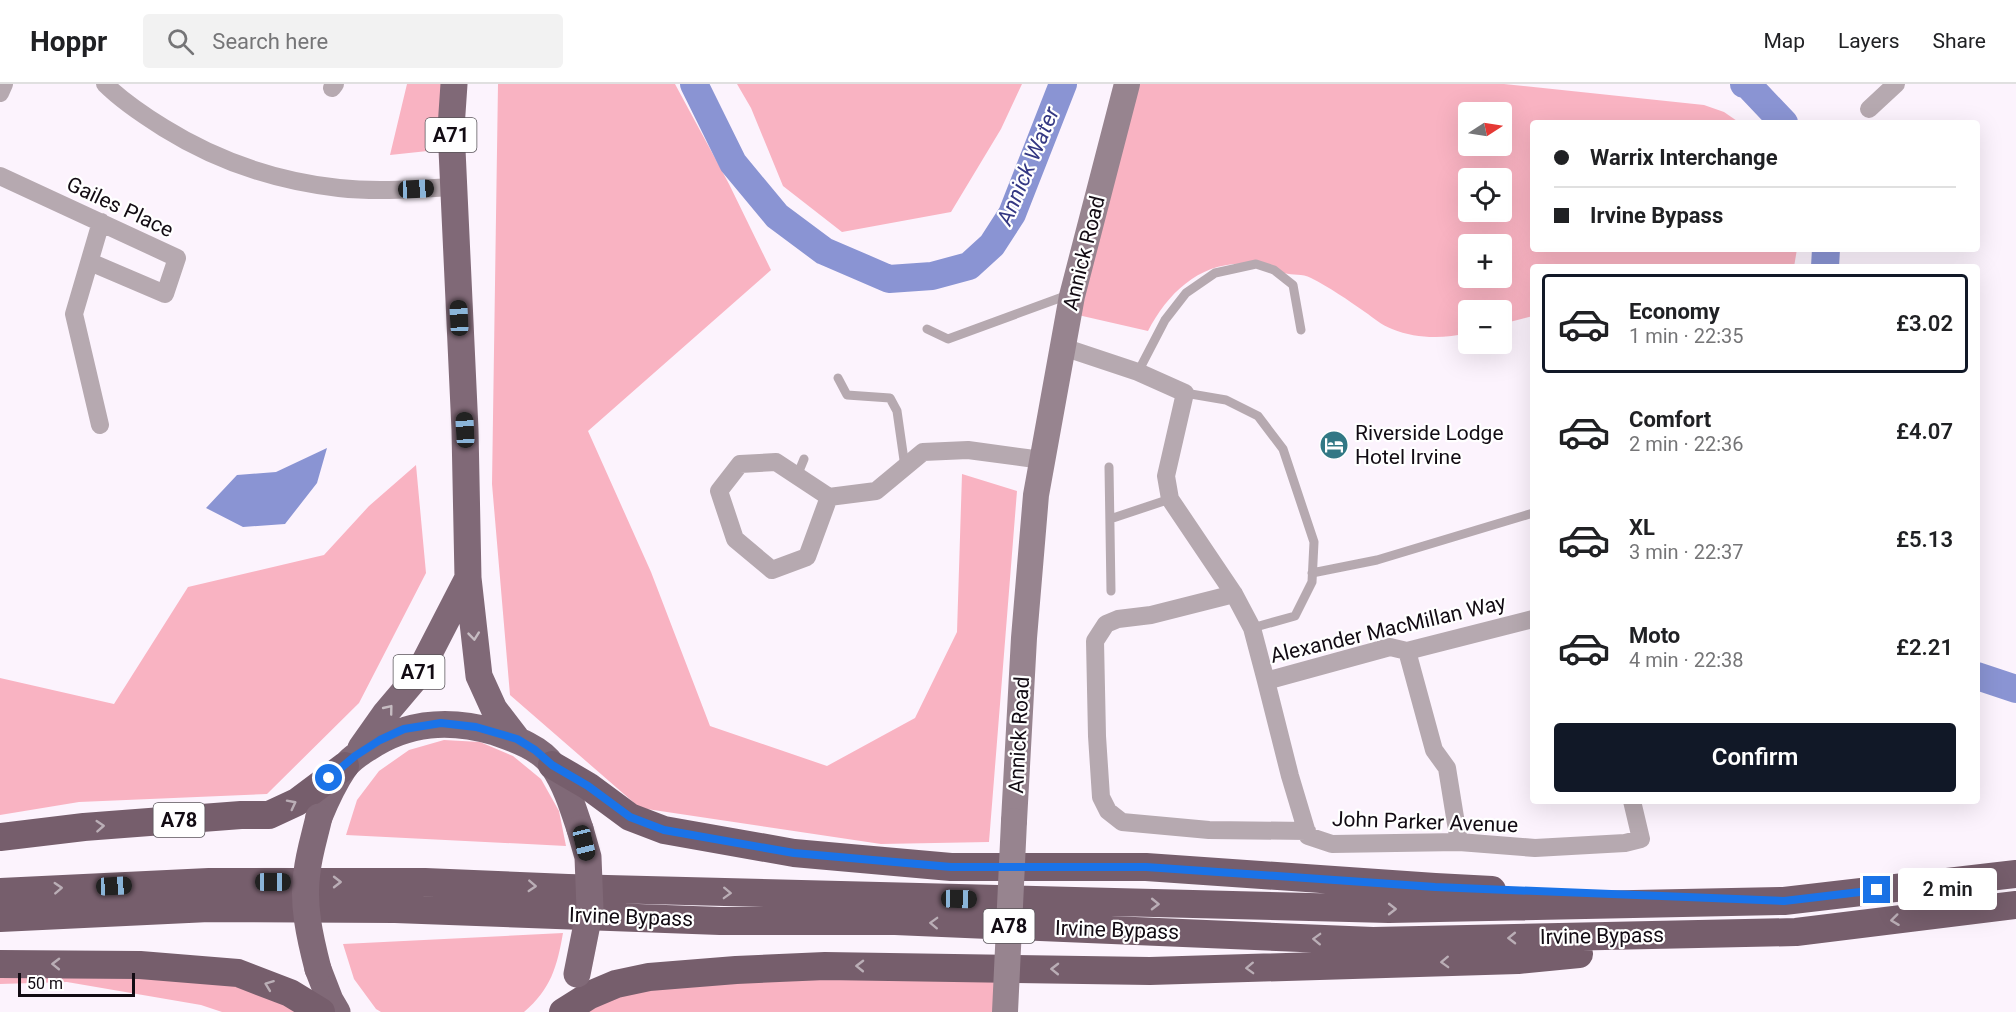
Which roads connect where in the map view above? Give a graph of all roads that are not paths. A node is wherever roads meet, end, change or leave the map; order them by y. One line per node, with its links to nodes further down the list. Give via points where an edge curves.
1 (4, 84): 6 (street)
2 (105, 84): 9 (street, via 180,138 219,158 272,176 340,188)
3 (454, 84): 9 (main road, A71)
4 (1127, 84): 12 (main road, Annick Road)
5 (1896, 84): 7 (street)
6 (0, 93)
7 (1869, 109)
8 (0, 176): 10 (street, Gailes Place)
9 (453, 187): 30 (main road, A71)
10 (101, 222): 11 (street); 11 (street, Gailes Place, via 177,258 165,294)
11 (90, 262): 19 (street, via 74,314)
12 (1073, 293): 13 (lane, via 948,339); 15 (main road, Annick Road)
13 (927, 329)
14 (1301, 330): 16 (lane, via 1293,285 1274,270 1256,264 1215,273 1186,292 1165,320)
15 (1063, 347): 16 (street); 21 (main road, Annick Road)
16 (1138, 372): 18 (street)
17 (838, 378): 23 (lane, via 847,395 890,398 897,411)
18 (1185, 393): 26 (street, Alexander MacMillan Way, via 1166,476); 29 (lane, via 1226,400 1258,416 1283,449 1314,542)
19 (100, 425)
20 (804, 459): 24 (lane)
21 (1042, 460): 23 (street, via 968,450 923,452); 54 (main road, Annick Road, bridge, via 1024,638)
22 (1109, 466): 28 (lane)
23 (905, 467): 25 (street, via 876,491)
24 (796, 476): 25 (street); 25 (street, via 776,462 740,464 718,491 735,539 772,570 807,557)
25 (829, 497)
26 (1170, 499): 28 (lane); 32 (street, Alexander MacMillan Way)
27 (1530, 514): 29 (lane, via 1377,560)
28 (1110, 519): 31 (lane)
29 (1312, 573): 34 (lane, via 1312,582 1295,616)
30 (468, 578): 37 (main road, A71, one-way to 37, via 479,676 494,709); 38 (main road, A71, one-way to 30, via 418,675)
31 (1111, 591)
32 (1234, 594): 34 (street, Alexander MacMillan Way); 41 (street, John Parker Avenue, via 1106,624 1095,641 1101,797 1108,811 1122,822 1209,830)
33 (1530, 620): 35 (street, Alexander MacMillan Way)
34 (1252, 628): 36 (street, Alexander MacMillan Way)
35 (1407, 651): 36 (street, Alexander MacMillan Way, via 1390,647); 43 (street, via 1434,750 1447,768)
36 (1266, 681): 41 (street)
37 (517, 739): 38 (main road, A71, via 476,727 441,723 404,729); 39 (main road, A71)
38 (350, 761): 42 (highway, A78, one-way to 38, via 84,827 269,815 297,802); 52 (main road, A71, bridge, via 319,817 306,873 309,937 318,969)
39 (552, 765): 46 (highway, A78, via 630,817 664,830 794,853 951,867 1146,867 1435,887); 53 (main road, A71, bridge, via 573,807 588,857 591,909 577,974)
40 (1633, 804): 43 (street, John Parker Avenue, via 1641,839 1625,843 1535,848)
41 (1307, 831): 43 (street, John Parker Avenue, via 1308,836 1332,844)
42 (0, 837)
43 (1459, 842)
44 (2016, 873): 46 (highway, Irvine Bypass / A78)
45 (0, 892): 46 (highway, Irvine Bypass / A78, one-way to 46, via 209,882 425,882 1389,909)
46 (1784, 901)
47 (2016, 905): 49 (highway, Irvine Bypass / A78, one-way to 49)
48 (0, 918): 49 (highway, Irvine Bypass / A78, one-way to 48, via 1373,941 895,921 720,921 395,909 209,908)
49 (1796, 932): 53 (highway, A78, one-way to 53, via 1507,960 1150,970 825,966 736,970 650,977 616,984)
50 (0, 964): 51 (highway, one-way to 50, via 290,993 238,973 140,965)
51 (321, 1012)
52 (338, 1012)
53 (561, 1012)
54 (1005, 1012)

